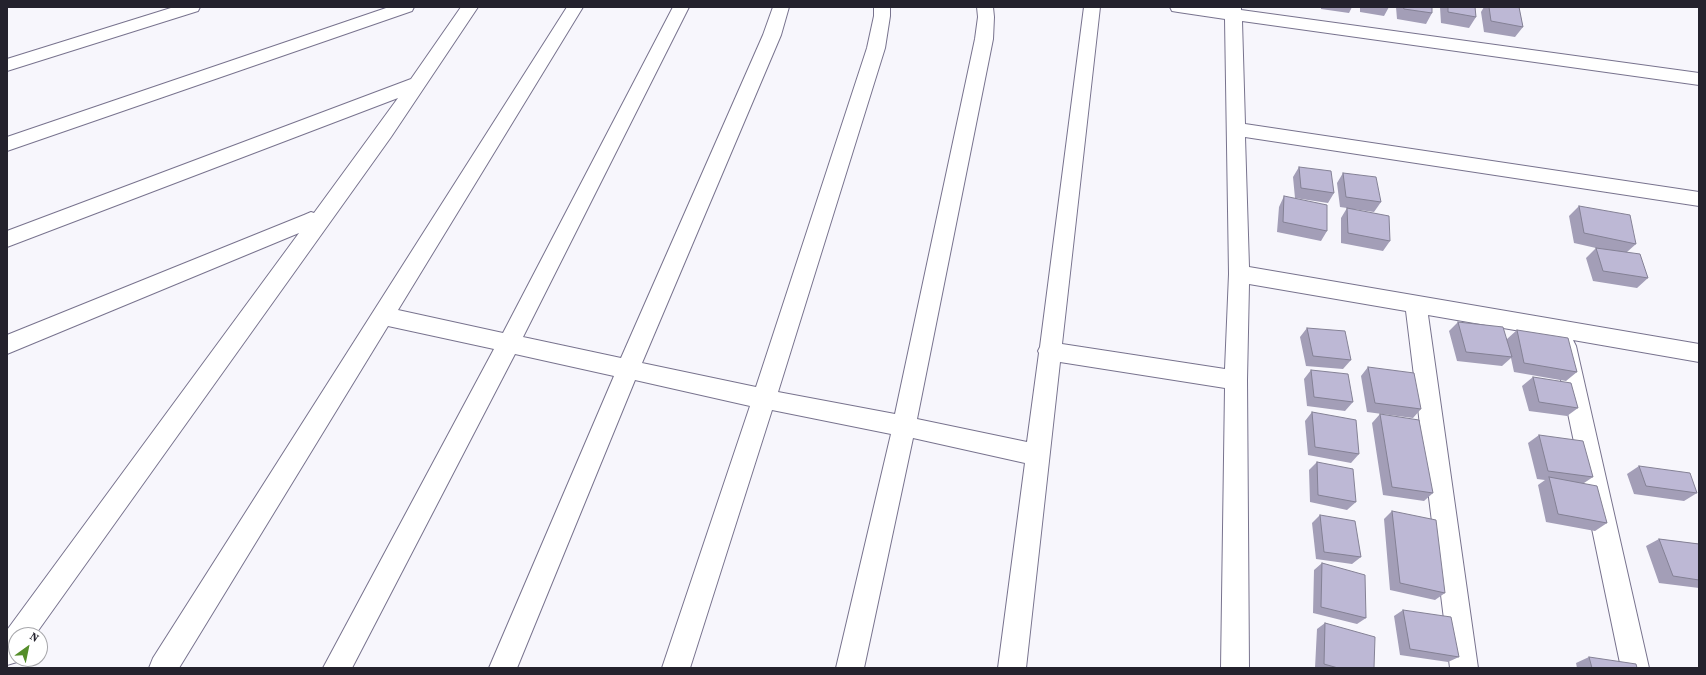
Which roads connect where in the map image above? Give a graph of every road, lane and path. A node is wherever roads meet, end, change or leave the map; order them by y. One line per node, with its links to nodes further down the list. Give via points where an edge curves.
1 (192, 7): 12 (street)
2 (406, 7): 16 (street)
3 (470, 7): 14 (street)
4 (575, 7): 22 (street)
5 (681, 7): 24 (street)
6 (781, 7): 28 (street, via 772,35)
7 (882, 7): 30 (street, via 876,48)
8 (985, 7): 31 (street, via 984,39)
9 (1092, 7): 26 (street)
10 (1178, 7): 11 (street)
11 (1233, 11): 13 (street); 15 (street)
12 (7, 65)
13 (1699, 80)
14 (416, 84): 19 (street); 33 (street, via 384,132)
15 (1236, 129): 17 (street); 20 (street)
16 (7, 144)
17 (1699, 199)
18 (311, 220): 25 (street)
19 (7, 239)
20 (1240, 274): 21 (street); 29 (street)
21 (1416, 304): 23 (street); 41 (street)
22 (384, 316): 24 (street); 34 (street)
23 (1561, 330): 27 (street); 42 (street)
24 (509, 343): 28 (street); 35 (street)
25 (7, 345)
26 (1049, 351): 29 (street); 32 (street)
27 (1699, 353)
28 (628, 369): 30 (street); 36 (street)
29 (1236, 380): 40 (street)
30 (764, 399): 31 (street); 37 (street)
31 (904, 426): 32 (street); 38 (street)
32 (1037, 455): 39 (street)
33 (25, 627)
34 (163, 668)
35 (337, 668)
36 (503, 668)
37 (676, 668)
38 (850, 668)
39 (1012, 668)
40 (1235, 668)
41 (1464, 668)
42 (1635, 668)

